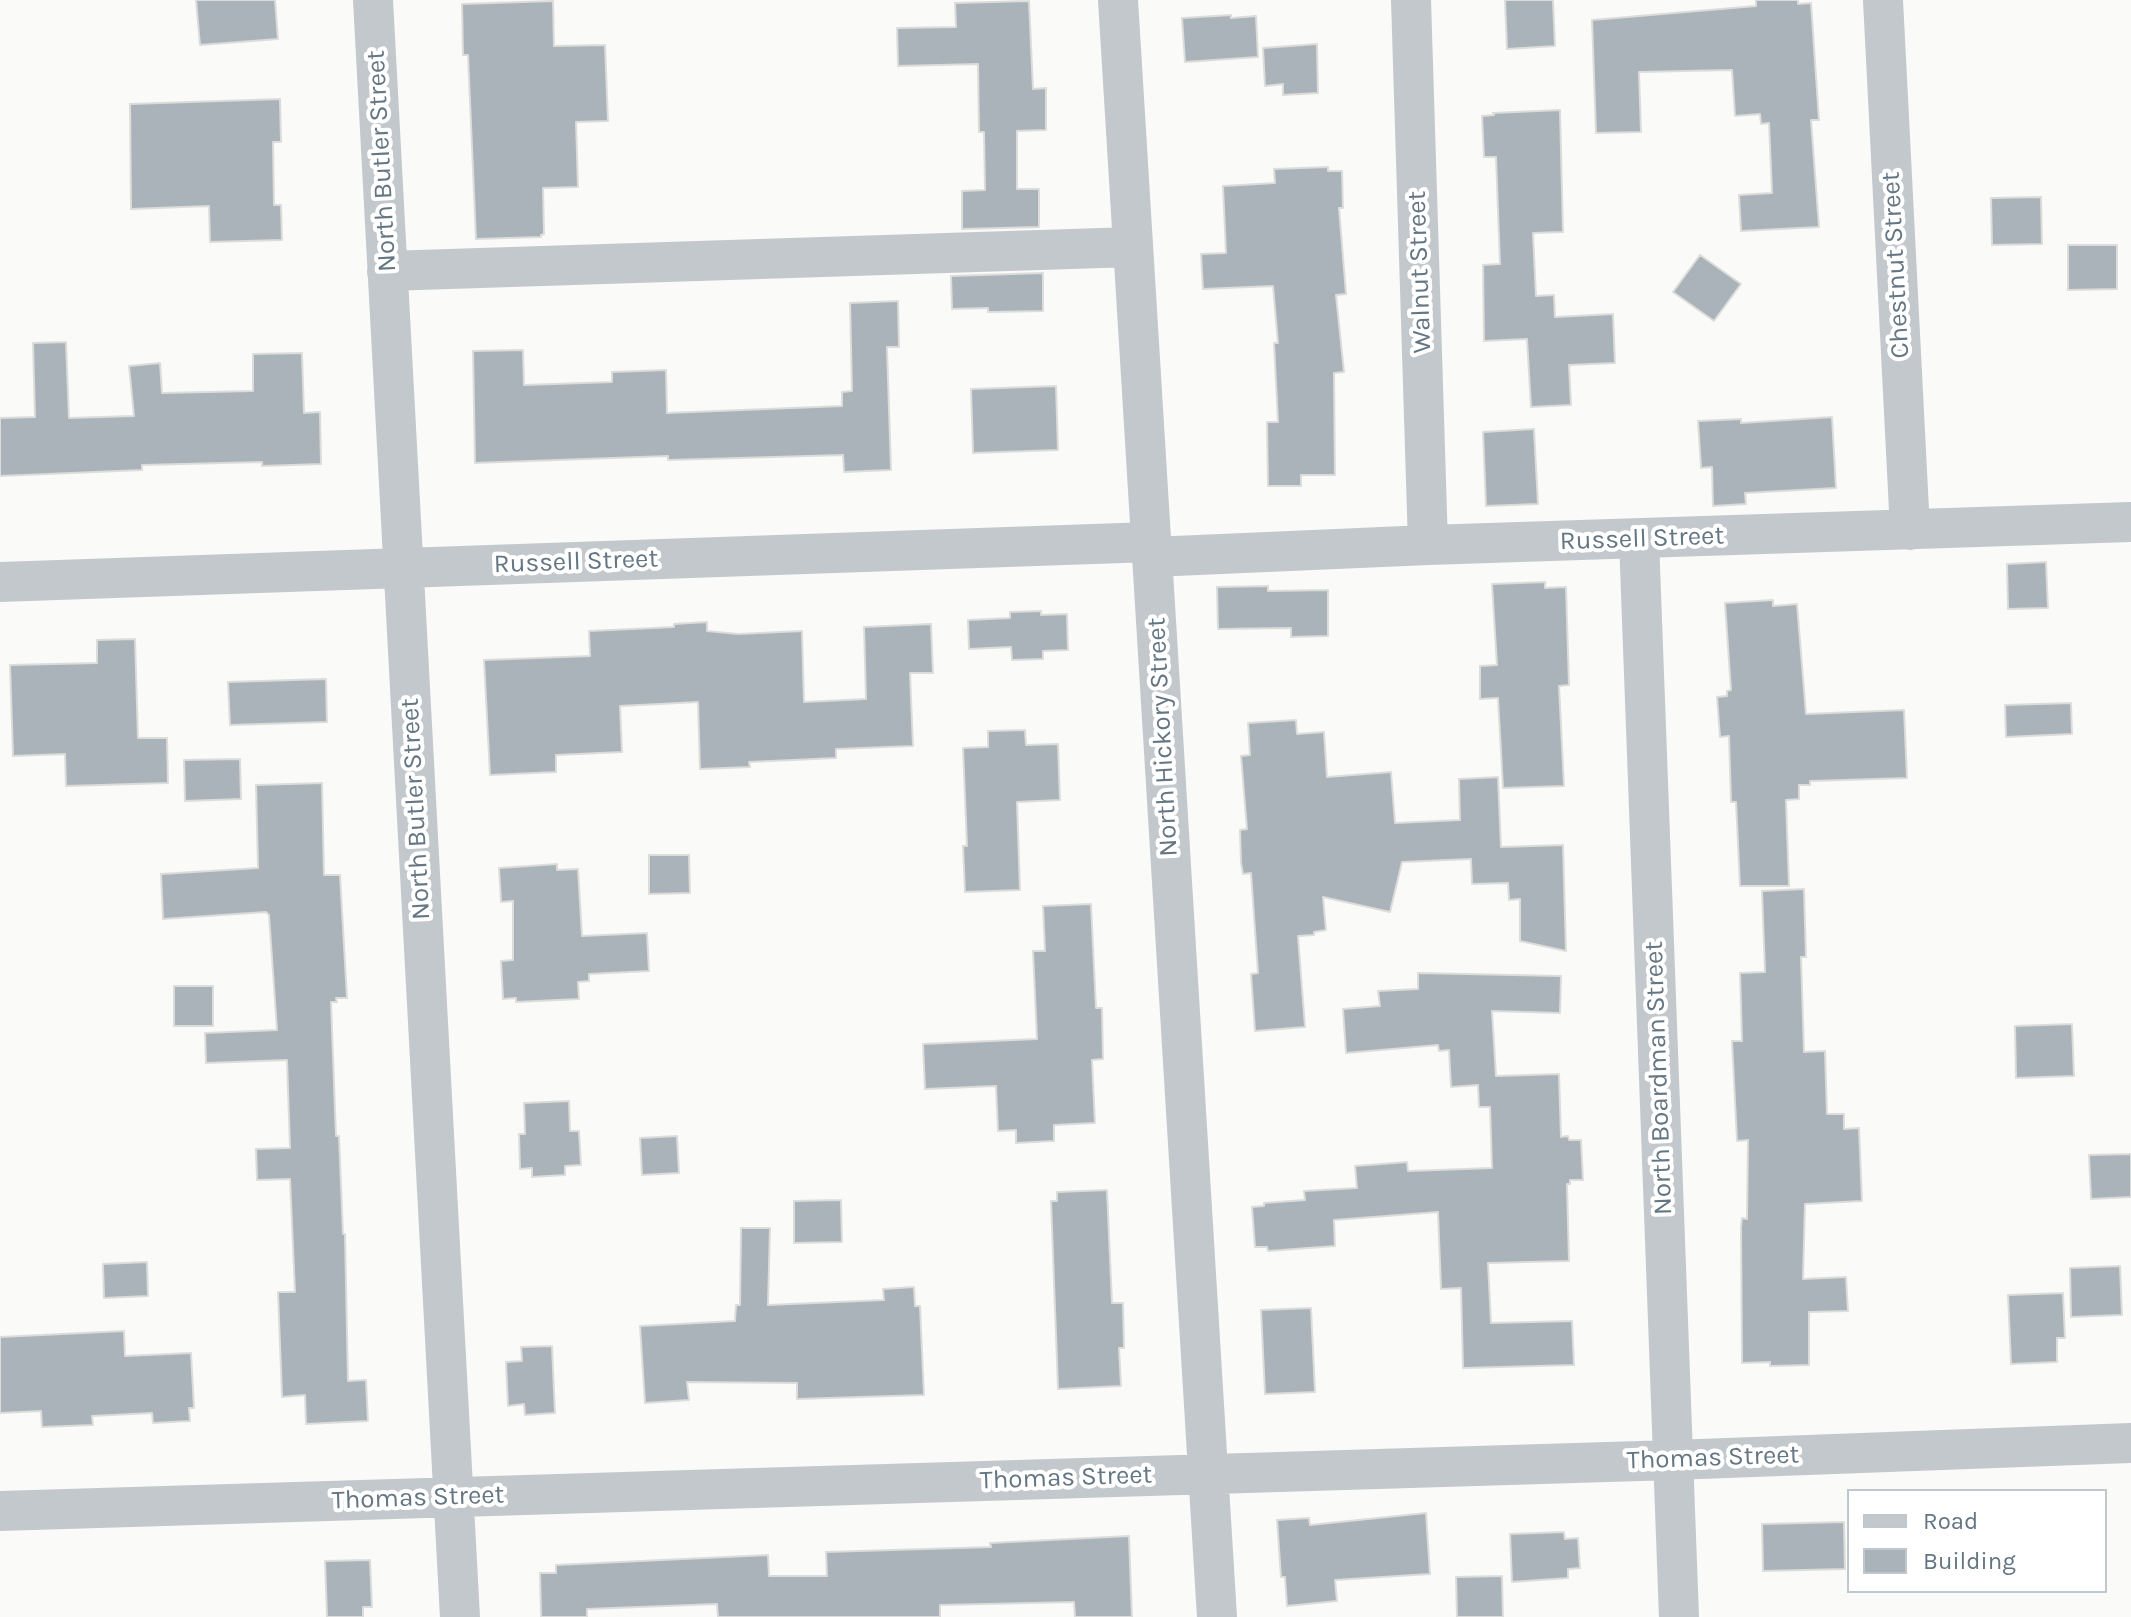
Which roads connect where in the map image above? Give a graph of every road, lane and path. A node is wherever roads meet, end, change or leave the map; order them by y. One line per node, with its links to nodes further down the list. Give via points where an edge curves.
1 (373, 0): 6 (street, North Butler Street)
2 (1118, 0): 5 (street, North Hickory Street)
3 (1411, 0): 10 (street, Walnut Street)
4 (1883, 0): 8 (street, Chestnut Street)
5 (1133, 247): 6 (street); 11 (street, North Hickory Street)
6 (387, 271): 12 (street, North Butler Street)
7 (2131, 522): 8 (street, Russell Street)
8 (1910, 530): 9 (street, Russell Street)
9 (1639, 539): 10 (street, Russell Street); 15 (street, North Boardman Street)
10 (1428, 545): 11 (street, Russell Street)
11 (1152, 550): 12 (street, Russell Street); 16 (street, North Hickory Street)
12 (403, 568): 13 (street, Russell Street); 17 (street, North Butler Street)
13 (0, 582)
14 (2131, 1443): 15 (street, Thomas Street)
15 (1673, 1460): 16 (street, Thomas Street); 21 (street, North Boardman Street)
16 (1208, 1473): 17 (street, Thomas Street); 20 (street, North Hickory Street)
17 (453, 1497): 18 (street, Thomas Street); 19 (street, North Butler Street)
18 (0, 1511)
19 (460, 1617)
20 (1217, 1617)
21 (1679, 1617)

